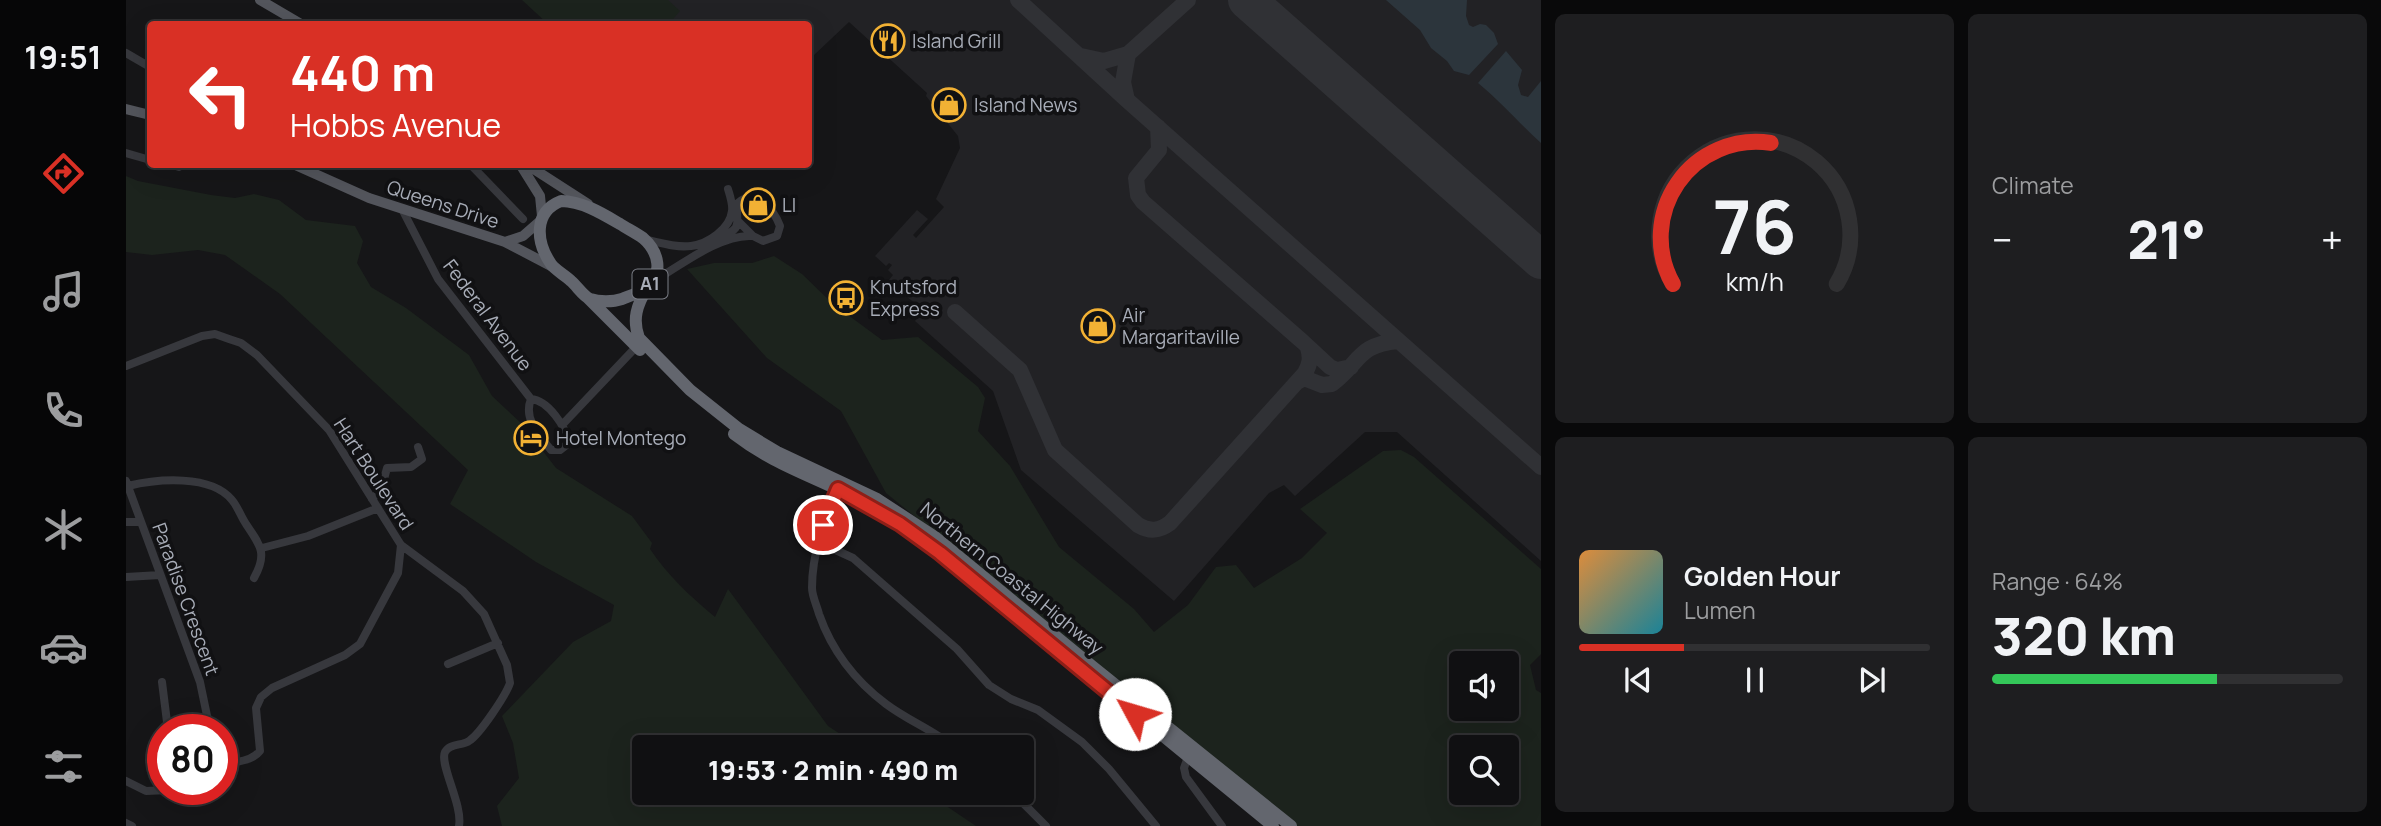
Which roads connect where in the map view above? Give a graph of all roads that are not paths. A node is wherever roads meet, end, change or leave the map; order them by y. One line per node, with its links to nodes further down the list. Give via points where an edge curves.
1 (260, 0): 2 (main road)
2 (296, 21)
3 (126, 53): 4 (street)
4 (147, 65)
5 (126, 109): 6 (main road)
6 (147, 115)
7 (126, 153): 8 (street)
8 (147, 159)
9 (302, 168): 14 (main road, Queens Drive / A1)
10 (474, 168): 16 (street)
11 (522, 168): 17 (main road, via 540,196)
12 (532, 168): 15 (main road)
13 (728, 190): 19 (street, via 733,210)
14 (404, 211): 22 (main road, Queens Drive / A1); 28 (street, Federal Avenue, via 438,279)
15 (604, 215): 17 (highway, via 569,201 553,204); 21 (highway)
16 (523, 219)
17 (541, 219): 22 (main road, Queens Drive, via 523,236); 23 (highway, via 541,239)
18 (739, 222): 19 (street, via 727,234); 20 (street); 20 (street, via 737,207 743,199 754,197 770,209 780,226 778,236 763,241)
19 (715, 236): 21 (street, via 693,246)
20 (753, 236): 24 (street, via 740,235 707,249)
21 (644, 239): 24 (highway, A1, via 656,254 659,268)
22 (505, 242): 23 (main road, Queens Drive / A1)
23 (552, 266): 25 (highway, A1)
24 (648, 286): 25 (highway, A1, via 617,301); 49 (highway, Northern Coastal Highway / A1, via 635,316 639,338 713,410 777,452 877,499 935,537)
25 (588, 298): 26 (highway, Northern Coastal Highway / A1)
26 (637, 346): 29 (street); 32 (highway, Northern Coastal Highway / A1, via 693,403 753,448)
27 (126, 366): 33 (street, Hart Boulevard, via 202,336 215,334 241,343 329,430)
28 (531, 399): 29 (street, via 545,405); 29 (street, via 530,421 551,450 569,443)
29 (562, 425)
30 (418, 447): 33 (street, via 422,458 411,467 387,468 381,490)
31 (127, 484): 36 (street, Paradise Crescent); 39 (street, via 192,481 219,489 232,500)
32 (838, 489): 37 (street); 49 (highway, Northern Coastal Highway / A1, via 940,553)
33 (372, 499): 34 (street, Hart Boulevard)
34 (378, 508): 38 (street, Hart Boulevard); 39 (street, via 308,536)
35 (126, 522): 36 (street)
36 (141, 522): 40 (street, Paradise Crescent)
37 (818, 542): 48 (street, via 811,591 838,655 887,705); 58 (street, via 853,558 957,649 989,685 1038,710 1082,742)
38 (401, 545): 43 (street, Hart Boulevard, via 470,598); 50 (street, via 398,573 360,644 261,697 256,708 260,751)
39 (262, 548): 42 (street, via 261,567)
40 (160, 575): 41 (street); 47 (street, Paradise Crescent, via 200,682)
41 (126, 577)
42 (254, 578)
43 (498, 643): 44 (street); 56 (street, Hart Boulevard, via 510,676 509,688 475,736 449,747 444,754 459,806)
44 (448, 664)
45 (162, 682): 46 (street)
46 (166, 714)
47 (207, 714)
48 (935, 735)
49 (1191, 752): 59 (street, via 1184,768 1186,777); 60 (highway, Northern Coastal Highway / A1); 61 (highway, Northern Coastal Highway / A1)
50 (238, 762)
51 (126, 781): 52 (street)
52 (147, 791)
53 (1025, 805): 57 (street)
54 (126, 823): 55 (street)
55 (131, 826)
56 (459, 826)
57 (1046, 826)
58 (1157, 826)
59 (1222, 826)
60 (1273, 826)
61 (1291, 826)

